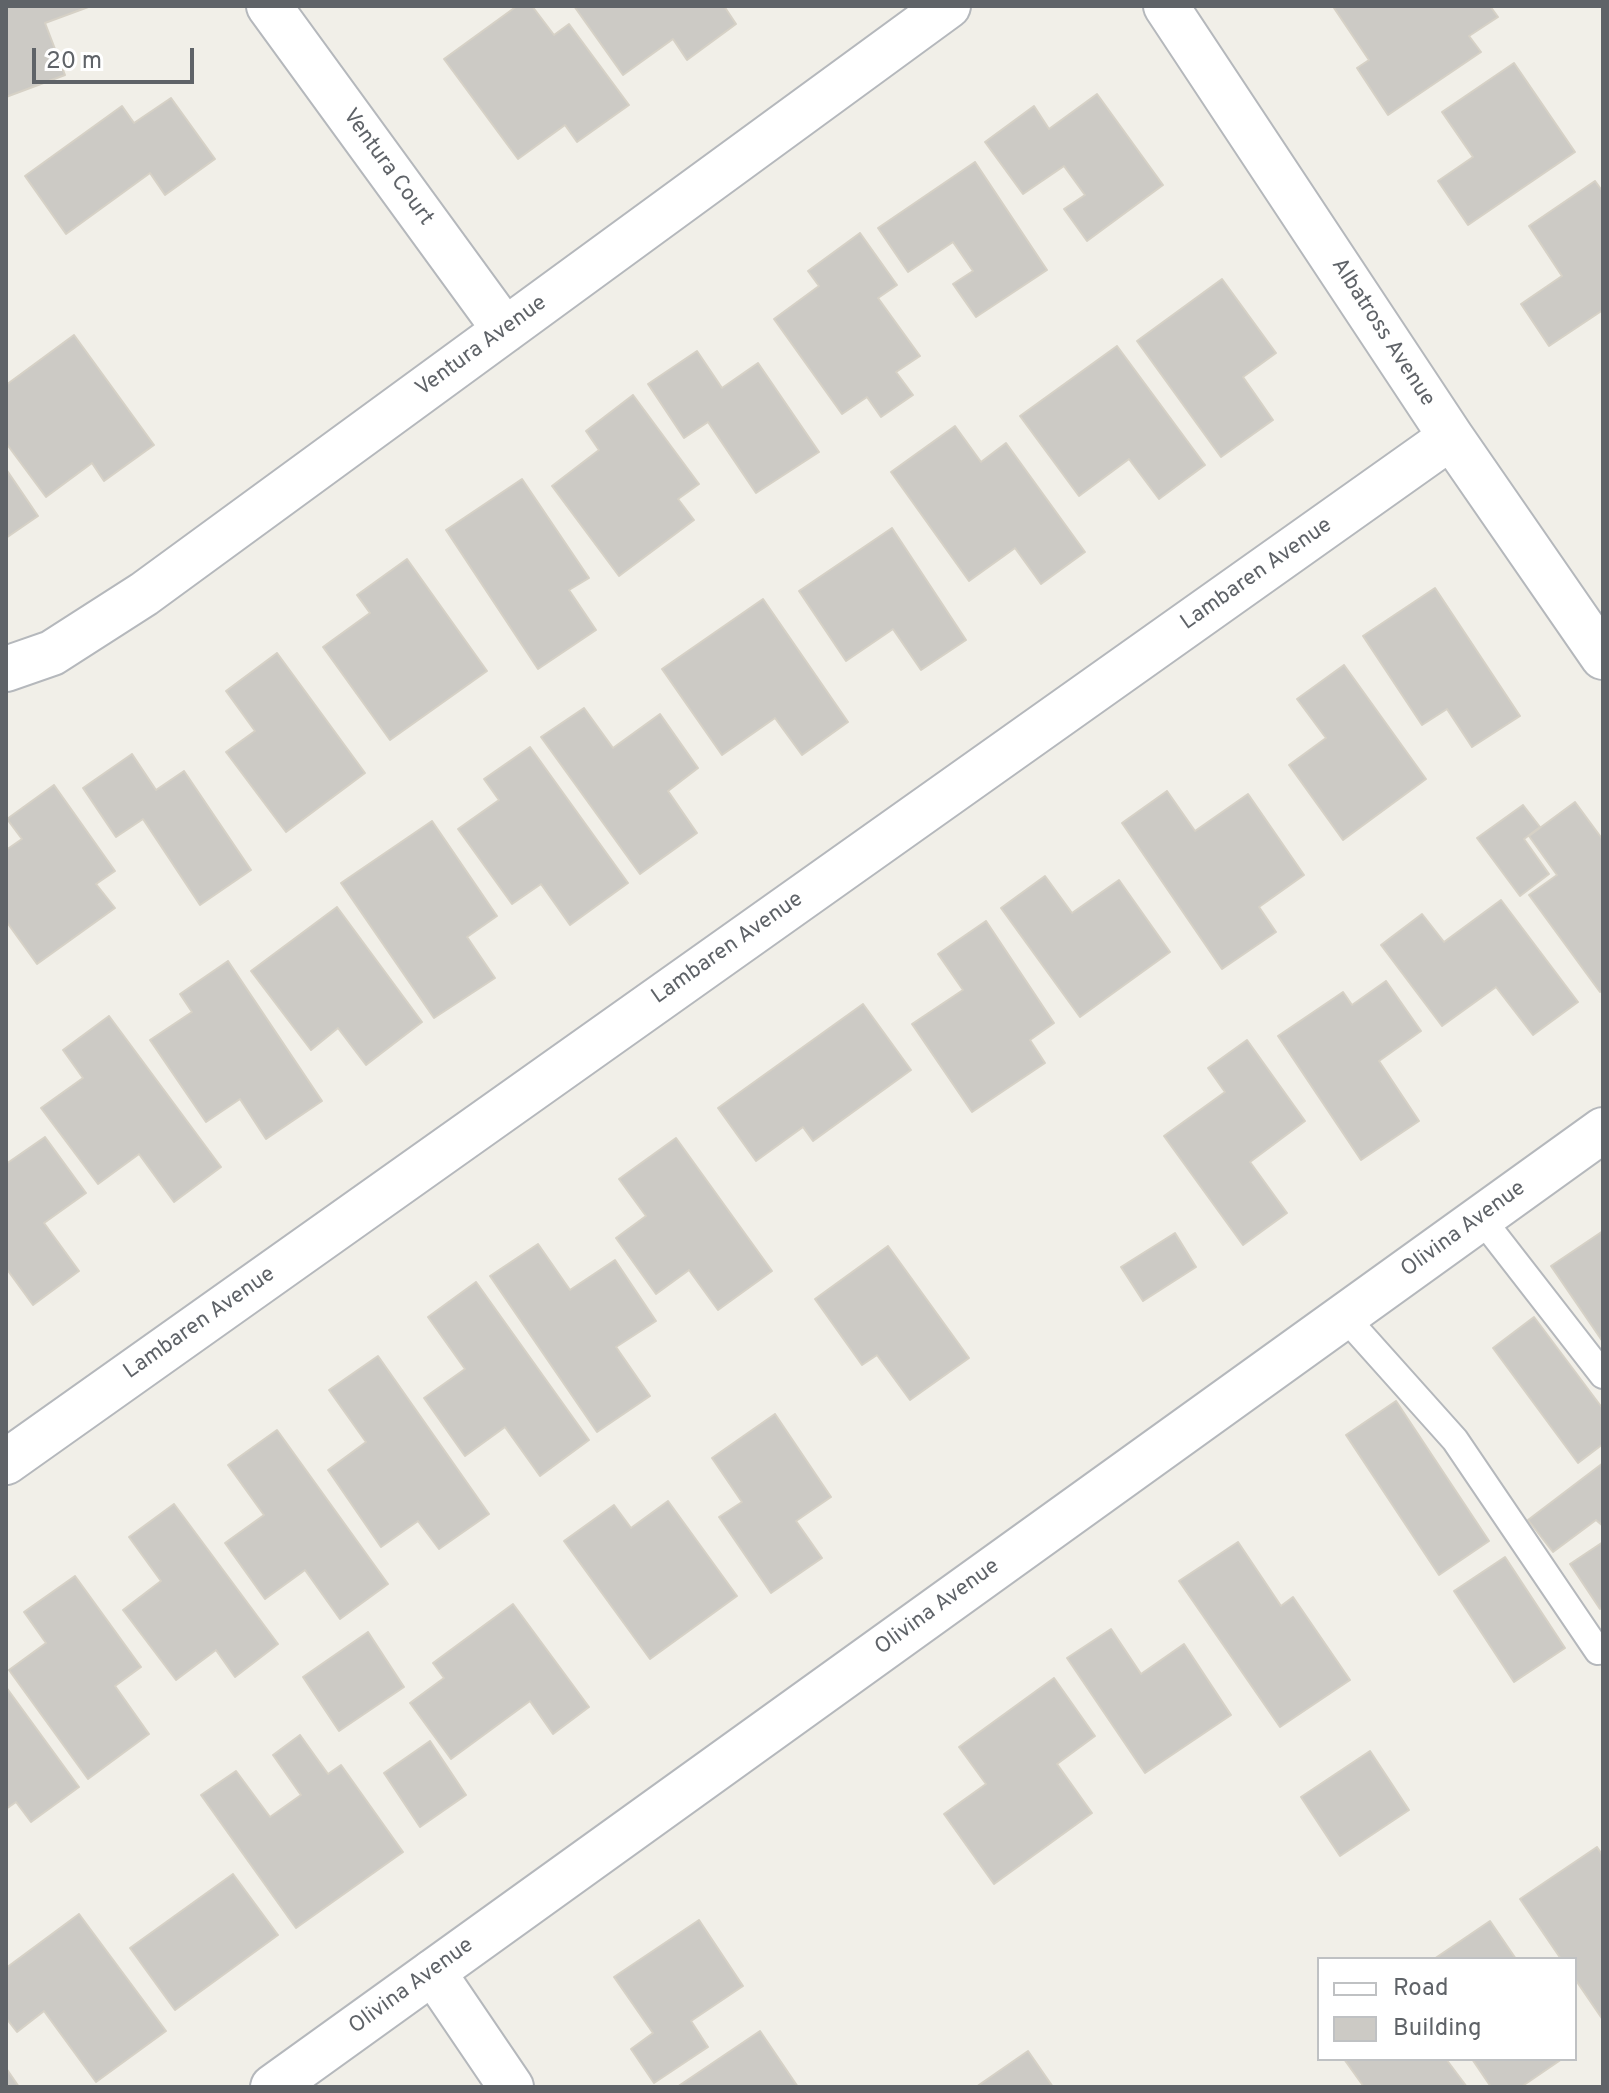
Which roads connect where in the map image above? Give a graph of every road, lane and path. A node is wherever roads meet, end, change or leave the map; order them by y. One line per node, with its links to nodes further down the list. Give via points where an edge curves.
1 (269, 6): 4 (street, Ventura Court)
2 (948, 6): 4 (street, Ventura Avenue)
3 (1166, 6): 5 (street, Albatross Avenue)
4 (505, 330): 7 (street, Ventura Avenue, via 144,594 52,653)
5 (1451, 437): 6 (street, Albatross Avenue); 12 (street, Lambaren Avenue)
6 (1603, 657)
7 (6, 669)
8 (1603, 1130): 9 (street, Olivina Avenue)
9 (1481, 1218): 10 (street, Olivina Avenue); 11 (lane)
10 (1344, 1316): 13 (lane, via 1455,1440 1598,1651); 14 (street, Olivina Avenue)
11 (1603, 1375)
12 (6, 1462)
13 (1603, 1648)
14 (433, 1972): 15 (street, Olivina Avenue); 16 (street)
15 (273, 2087)
16 (511, 2087)

